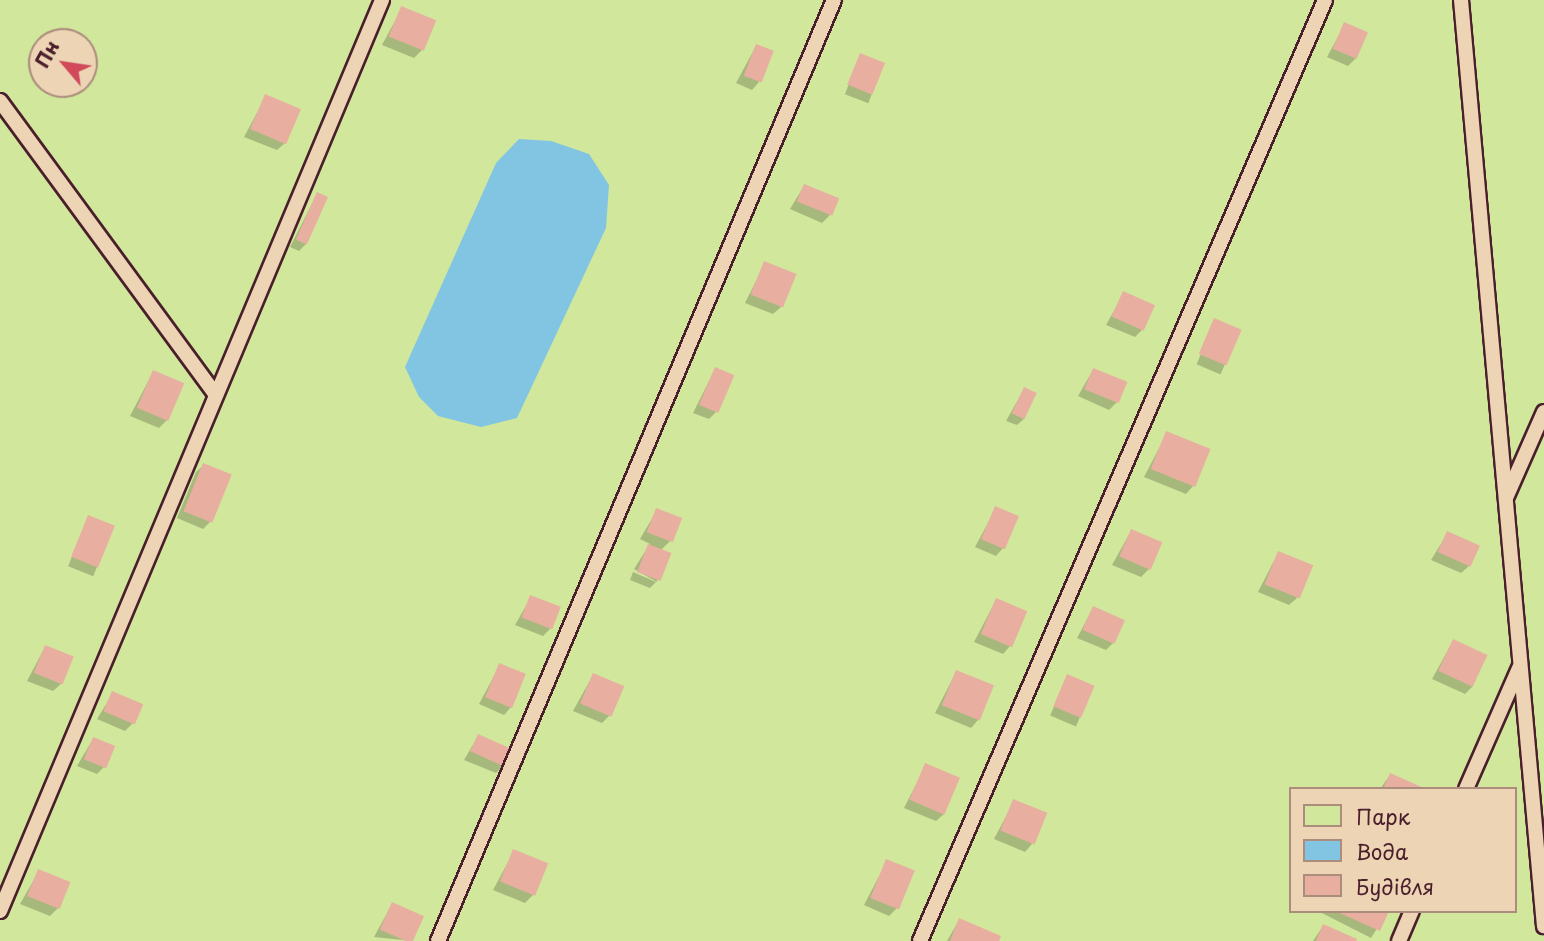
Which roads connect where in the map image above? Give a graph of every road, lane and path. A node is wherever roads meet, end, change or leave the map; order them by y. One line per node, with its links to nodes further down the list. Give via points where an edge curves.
1 (382, 0): 6 (lane)
2 (834, 0): 14 (lane)
3 (1325, 0): 15 (lane)
4 (1461, 0): 8 (lane)
5 (0, 101): 6 (lane)
6 (215, 394): 11 (lane)
7 (1544, 412): 8 (lane)
8 (1506, 500): 9 (lane)
9 (1520, 664): 10 (lane); 13 (lane)
10 (1467, 787)
11 (0, 911)
12 (1411, 913): 16 (lane)
13 (1544, 926)
14 (438, 941)
15 (920, 941)
16 (1399, 941)

